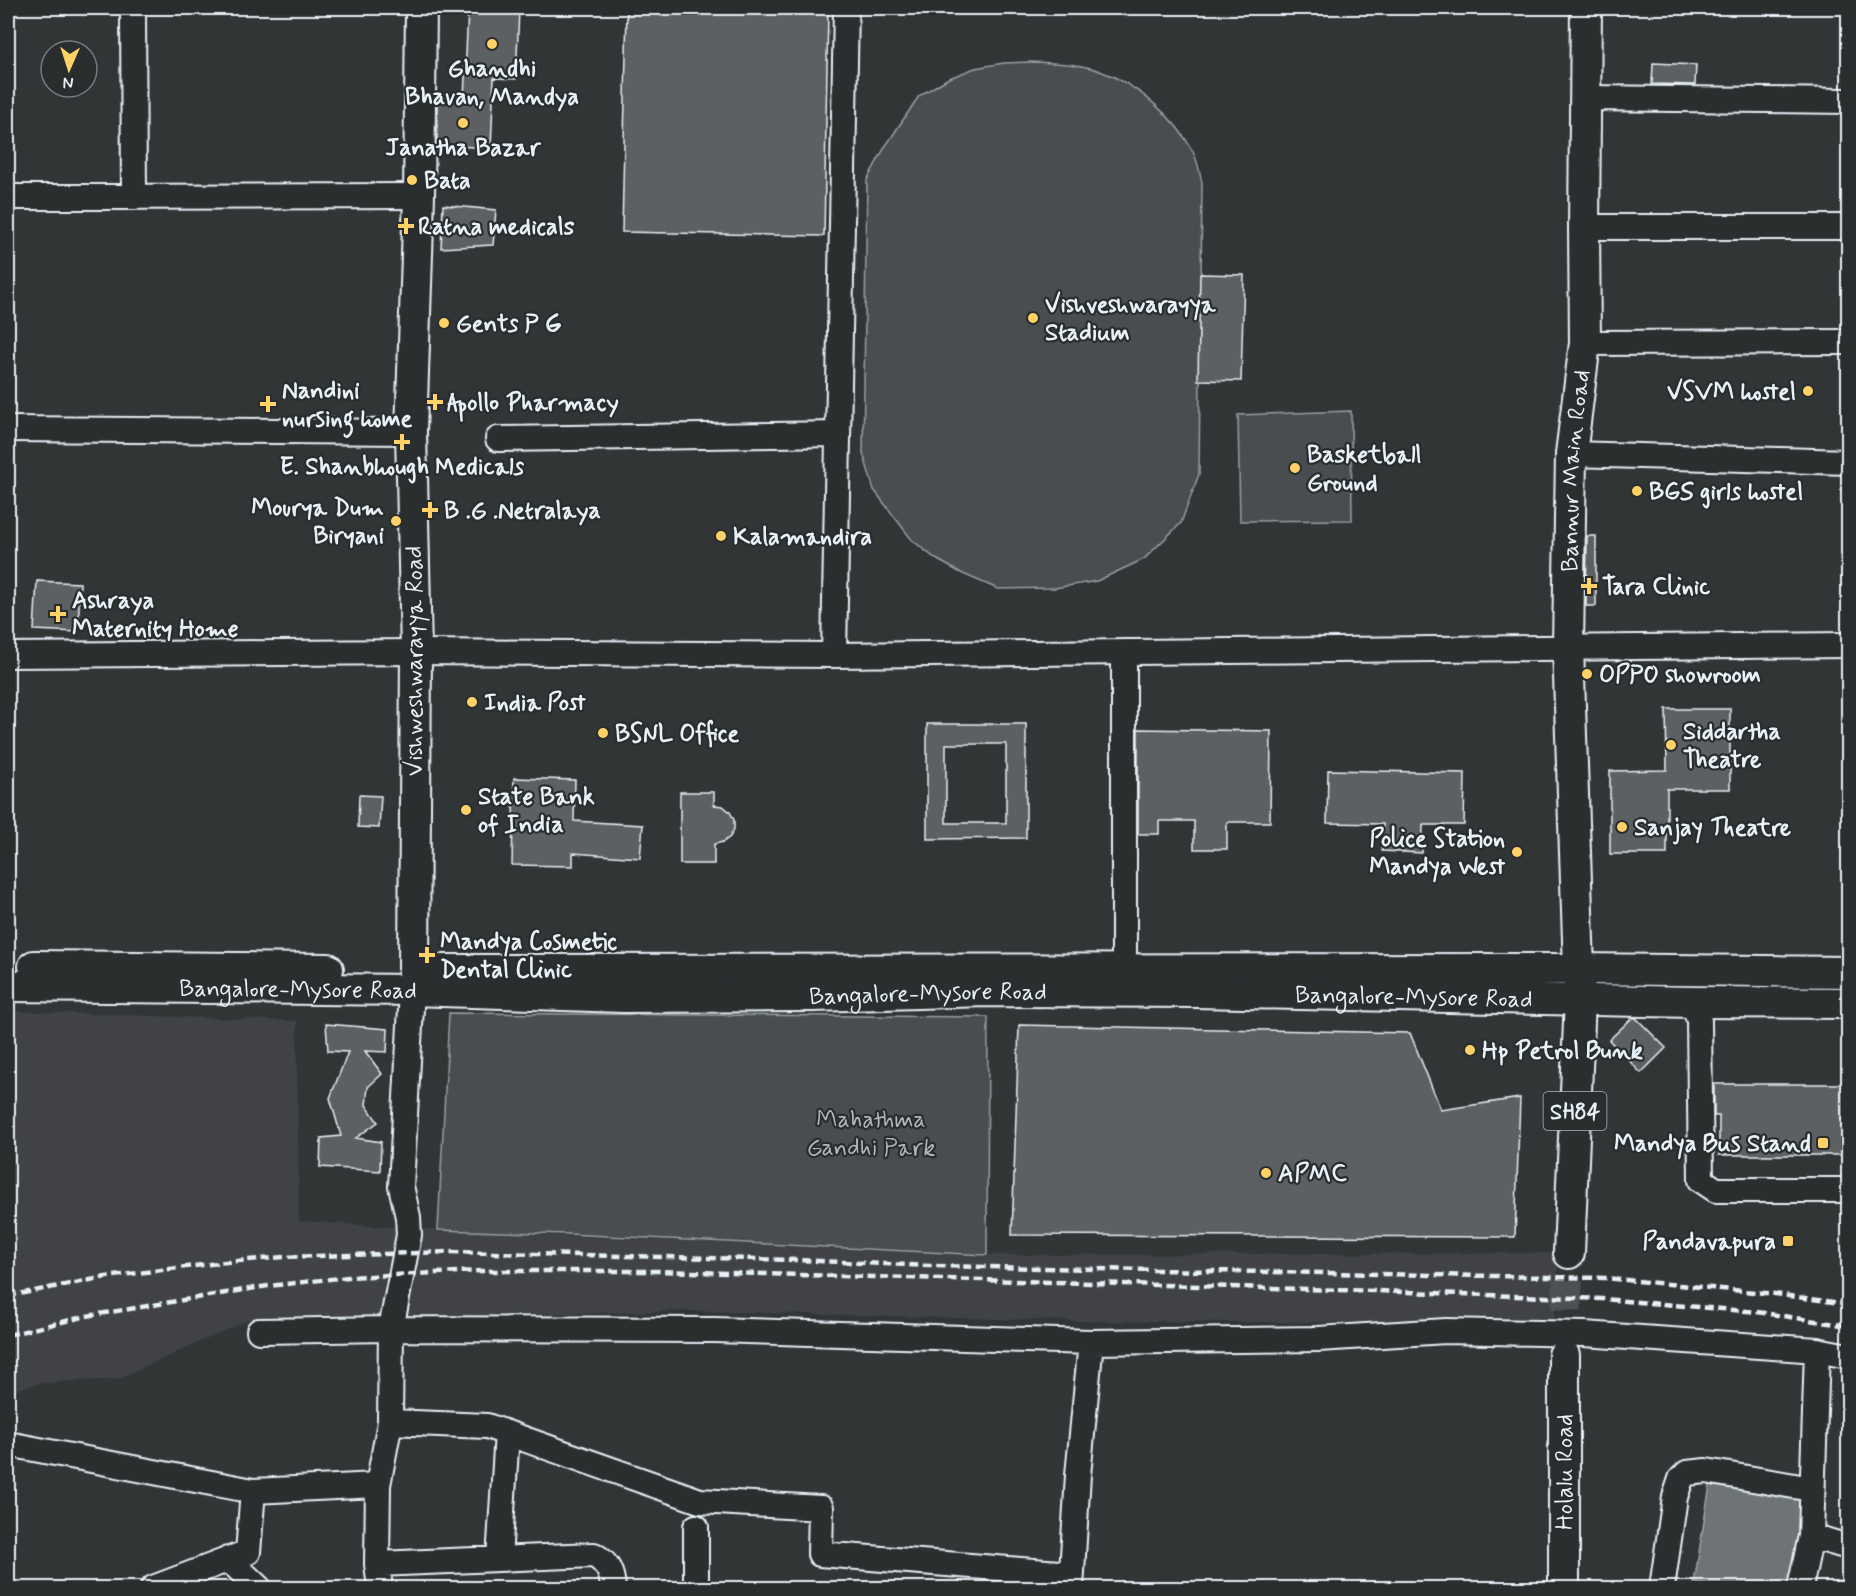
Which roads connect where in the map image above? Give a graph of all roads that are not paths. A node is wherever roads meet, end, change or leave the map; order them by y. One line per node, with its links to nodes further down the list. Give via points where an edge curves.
1 (133, 8): 9 (street)
2 (421, 8): 7 (main road, Vishweshwarayya Road)
3 (846, 8): 16 (street)
4 (1586, 8): 5 (main road, Bannur Main Road)
5 (1586, 98): 6 (street); 10 (main road, Bannur Main Road)
6 (1848, 101)
7 (419, 196): 9 (street); 15 (main road, Vishweshwarayya Road)
8 (8, 197): 9 (street)
9 (134, 197)
10 (1584, 226): 11 (street); 13 (main road, Bannur Main Road)
11 (1848, 227)
12 (1848, 342): 13 (street)
13 (1585, 343): 18 (main road, Bannur Main Road)
14 (8, 429): 15 (street)
15 (411, 432): 22 (main road, Vishweshwarayya Road)
16 (838, 434): 17 (street); 25 (street)
17 (498, 439)
18 (1571, 454): 19 (street); 21 (main road, Bannur Main Road)
19 (1848, 462)
20 (1848, 645): 21 (street)
21 (1568, 646): 23 (street); 28 (main road, Bannur Main Road)
22 (416, 652): 24 (street); 25 (street); 30 (main road, Vishweshwarayya Road)
23 (1124, 652): 25 (street); 27 (street)
24 (8, 655)
25 (834, 655)
26 (8, 965): 30 (main road, Bangalore-Mysore Road)
27 (1124, 969): 28 (main road, Bangalore-Mysore Road); 30 (main road, Bangalore-Mysore Road, via 751,971)
28 (1579, 969): 29 (main road, Bangalore-Mysore Road); 32 (main road, SH84)
29 (1848, 972)
30 (413, 980): 31 (main road, Bangalore-Mysore Road); 32 (main road, Bangalore-Mysore Road, via 623,997 1010,991); 37 (street, via 401,1186 408,1235)
31 (8, 986)
32 (1580, 999): 33 (main road, Bangalore-Mysore Road); 36 (main road, SH84)
33 (1694, 1002): 34 (main road, Bangalore-Mysore Road); 35 (street, via 1698,1020 1701,1180 1716,1190)
34 (1848, 1003)
35 (1848, 1190)
36 (1569, 1252)
37 (392, 1329): 38 (street); 39 (street, via 714,1330); 43 (street)
38 (259, 1331)
39 (1091, 1342): 40 (street, via 1318,1339 1446,1331 1584,1334); 55 (street)
40 (1816, 1350): 42 (street); 47 (street)
41 (1564, 1355): 61 (main road, Holalu Road)
42 (1848, 1356)
43 (390, 1422): 44 (street, via 488,1426); 46 (street)
44 (507, 1433): 53 (street); 55 (street, via 700,1501 820,1508 820,1554)
45 (8, 1444): 48 (street)
46 (378, 1485): 48 (street); 54 (street)
47 (1812, 1489): 50 (street); 62 (street, via 1706,1471 1687,1473 1675,1497)
48 (253, 1491): 52 (street, via 248,1552)
49 (696, 1527): 60 (street)
50 (1810, 1536): 51 (street); 63 (street)
51 (1848, 1547)
52 (228, 1559): 56 (street); 57 (street)
53 (500, 1559): 54 (street); 59 (street, via 594,1555 609,1568)
54 (377, 1564): 58 (street)
55 (1072, 1581)
56 (153, 1588)
57 (259, 1588)
58 (380, 1588)
59 (613, 1588)
60 (696, 1588)
61 (1564, 1588)
62 (1662, 1588)
63 (1800, 1588)

